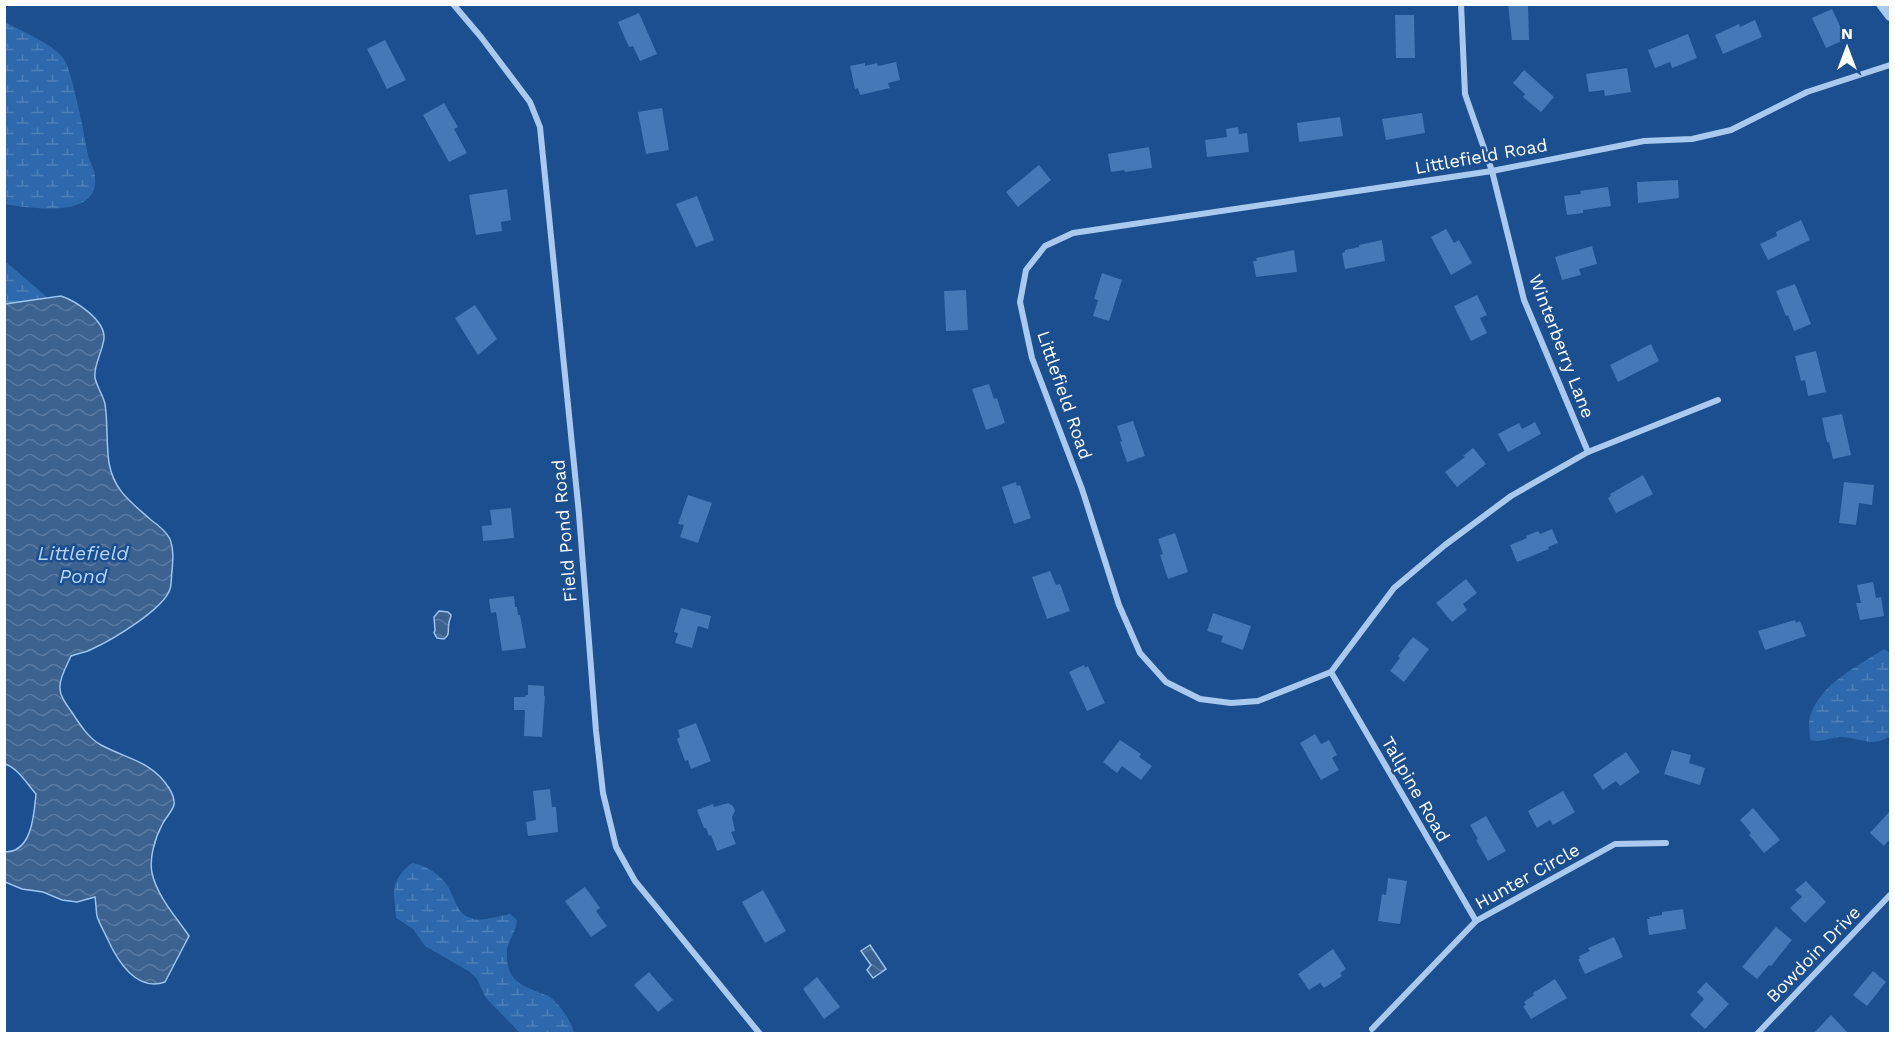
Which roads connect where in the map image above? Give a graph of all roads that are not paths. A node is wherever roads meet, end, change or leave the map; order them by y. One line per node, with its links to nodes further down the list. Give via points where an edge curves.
1 (453, 4): 14 (street, Field Pond Road, via 530,102 540,127 579,514 596,731 603,793 616,847 635,881)
2 (1461, 4): 6 (street, Winterberry Lane, via 1465,94)
3 (1881, 4): 4 (street)
4 (1890, 16)
5 (1890, 65): 6 (street, Littlefield Road, via 1807,92 1731,130 1692,139 1644,141)
6 (1492, 171): 8 (street, Winterberry Lane, via 1524,300); 9 (street, Littlefield Road, via 1073,233 1045,246 1026,270 1020,302 1032,358 1082,489 1119,605 1140,652 1166,682 1200,699 1231,704 1258,701)
7 (1718, 400): 8 (street)
8 (1587, 452): 9 (street, via 1511,496 1394,588)
9 (1331, 672): 12 (street, Tallpine Road)
10 (1666, 843): 12 (street, Hunter Circle, via 1615,844)
11 (1890, 895): 15 (street, Bowdoin Drive)
12 (1476, 921): 13 (street, Hunter Circle)
13 (1372, 1029)
14 (760, 1034)
15 (1757, 1034)

